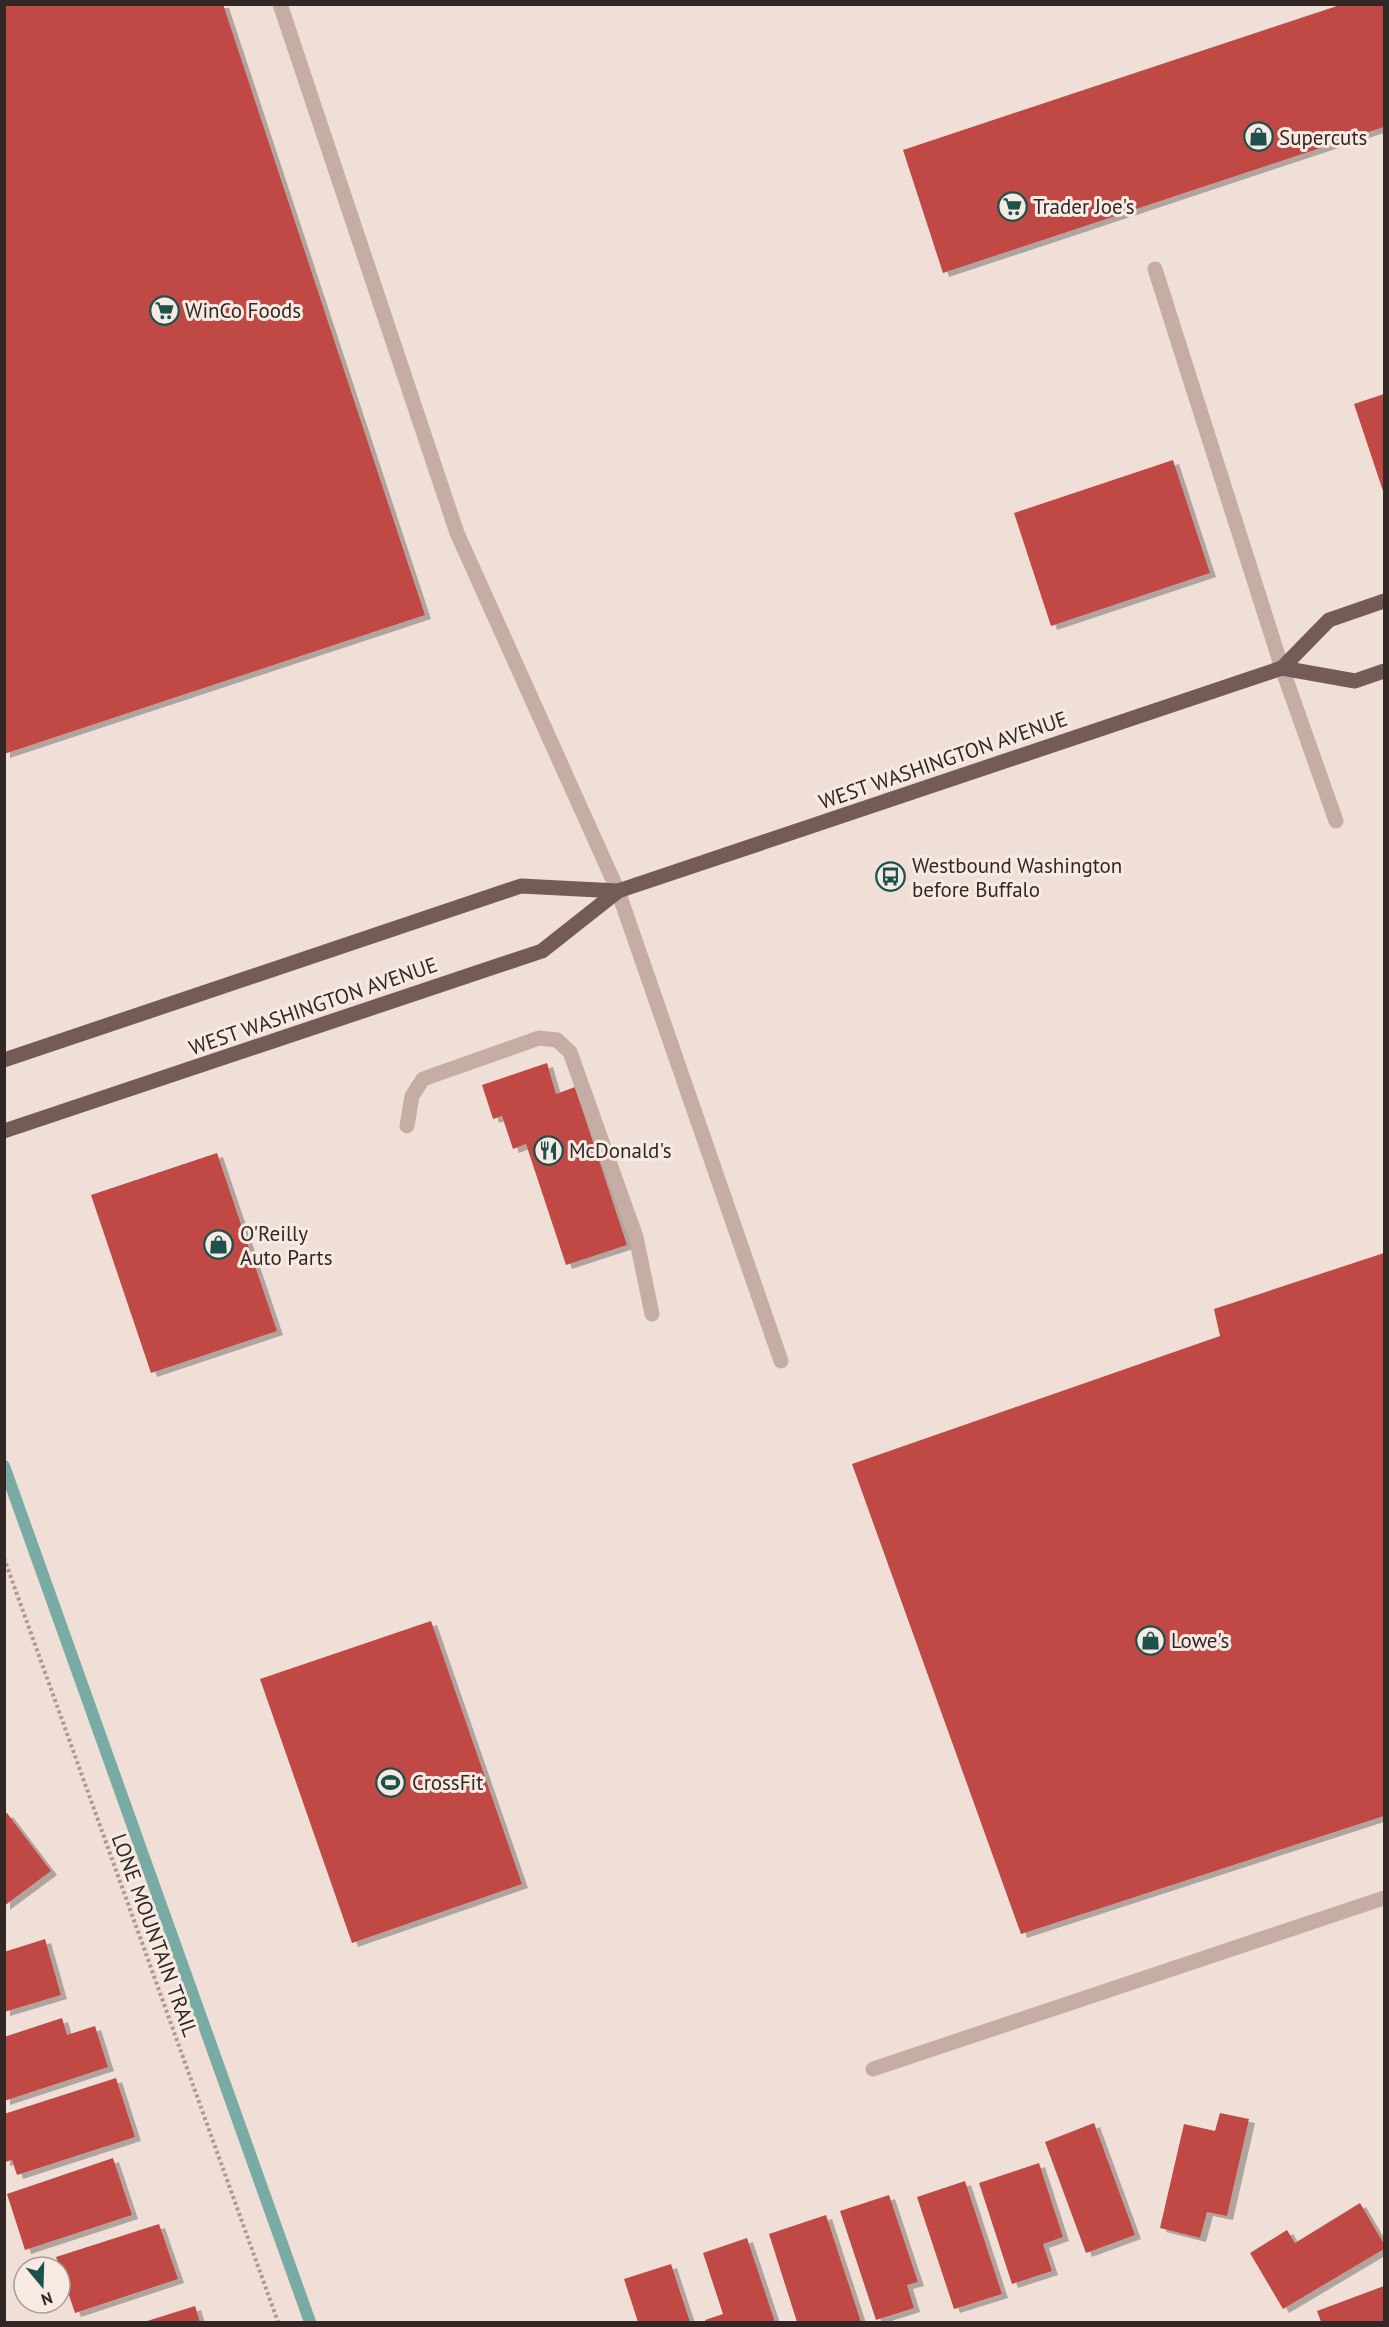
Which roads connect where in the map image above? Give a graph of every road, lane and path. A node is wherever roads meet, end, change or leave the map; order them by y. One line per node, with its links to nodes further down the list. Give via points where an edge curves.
1 (280, 4): 7 (lane, via 457,533)
2 (1155, 269): 4 (lane)
3 (1384, 601): 4 (main road, WEST WASHINGTON AVENUE, via 1329,620)
4 (1282, 668): 5 (main road, WEST WASHINGTON AVENUE, via 1355,681); 6 (lane); 7 (main road, WEST WASHINGTON AVENUE)
5 (1384, 671)
6 (1336, 820)
7 (618, 891): 8 (main road, WEST WASHINGTON AVENUE, via 521,886); 10 (main road, WEST WASHINGTON AVENUE, via 542,951); 12 (lane)
8 (4, 1060)
9 (407, 1126): 11 (lane, via 412,1096 423,1079 539,1038 557,1040 570,1052 636,1237)
10 (4, 1131)
11 (652, 1314)
12 (781, 1361)
13 (4, 1558): 16 (path, LONE MOUNTAIN TRAIL)
14 (1384, 1898): 15 (lane)
15 (873, 2069)
16 (278, 2322)

